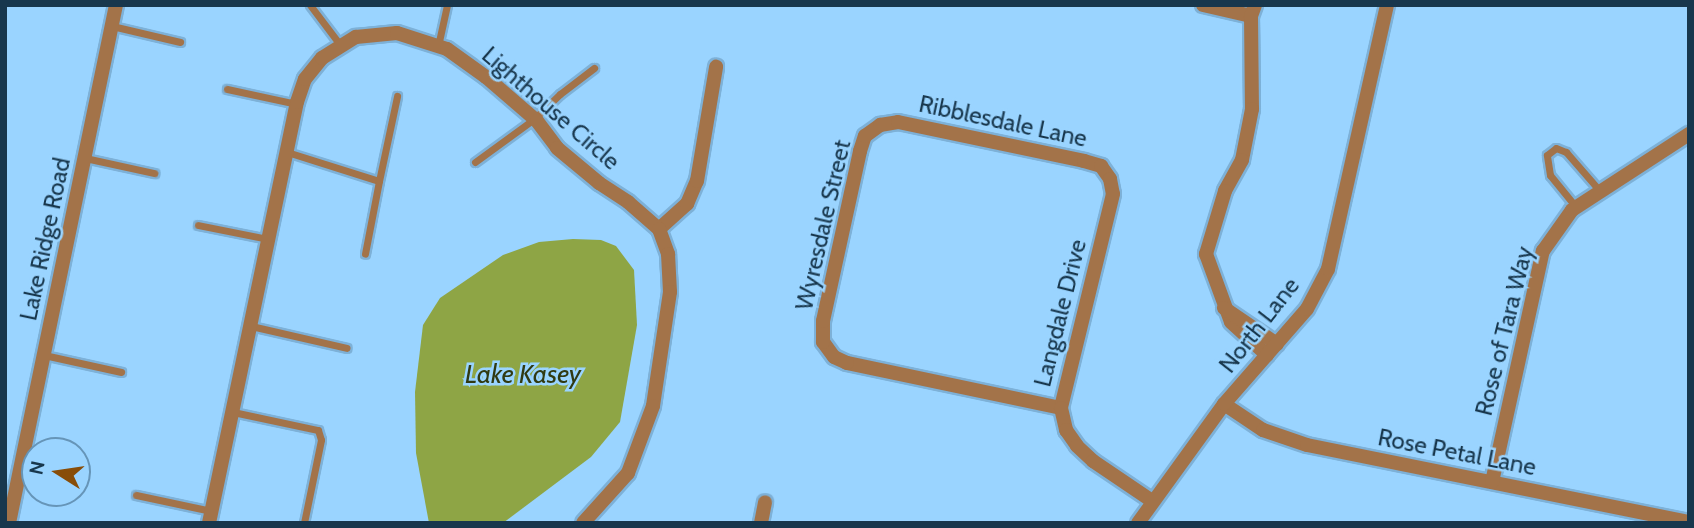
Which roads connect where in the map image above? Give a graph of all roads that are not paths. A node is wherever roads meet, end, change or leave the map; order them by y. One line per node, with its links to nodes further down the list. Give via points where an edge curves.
1 (116, 5): 7 (street, Lake Ridge Road)
2 (310, 5): 9 (lane)
3 (447, 5): 10 (lane)
4 (1203, 5): 6 (street)
5 (1387, 5): 33 (street, North Lane, via 1328,269 1307,309)
6 (1253, 10): 33 (street, via 1252,109 1242,160 1224,191 1206,254 1224,308 1251,324)
7 (112, 26): 8 (lane); 20 (street, Lake Ridge Road)
8 (180, 42)
9 (341, 46): 10 (street, Lighthouse Circle, via 356,37 397,33); 15 (street, Lighthouse Circle, via 322,58 305,79)
10 (438, 46): 16 (street, Lighthouse Circle, via 486,77)
11 (716, 67): 28 (street, via 697,181 687,204)
12 (594, 68): 16 (lane)
13 (227, 89): 15 (lane)
14 (397, 96): 24 (lane)
15 (297, 104): 19 (street, Lighthouse Circle)
16 (534, 119): 21 (lane); 28 (street, Lighthouse Circle, via 557,148)
17 (880, 125): 23 (street, Ribblesdale Lane, via 898,122 1084,161 1101,166); 37 (street, Wyresdale Street, via 865,136 860,151 822,321 823,342 847,363)
18 (1687, 138): 25 (street, Rose of Tara Way)
19 (286, 152): 24 (lane); 29 (street, Lighthouse Circle)
20 (85, 158): 22 (lane); 34 (street, Lake Ridge Road)
21 (475, 162)
22 (154, 173)
23 (1110, 179): 37 (street, Langdale Drive, via 1113,194)
24 (379, 181): 30 (lane)
25 (1600, 191): 26 (street, Rose of Tara Way); 26 (lane, via 1566,152 1556,148 1547,155 1550,175)
26 (1576, 207): 39 (street, Rose of Tara Way, via 1543,251)
27 (198, 225): 29 (lane)
28 (659, 229): 47 (street, via 668,254 670,292 653,406 628,473)
29 (268, 239): 31 (street, Lighthouse Circle)
30 (365, 254)
31 (250, 326): 32 (lane); 38 (street, Lighthouse Circle)
32 (347, 348)
33 (1272, 349): 36 (street, North Lane)
34 (44, 355): 35 (lane); 45 (street, Lake Ridge Road)
35 (121, 372)
36 (1224, 404): 39 (street, Rose Petal Lane, via 1263,430 1307,445); 41 (street, North Lane)
37 (1061, 408): 41 (street, Langdale Drive, via 1066,430 1077,446)
38 (232, 412): 43 (street, Lighthouse Circle); 46 (lane, via 318,430 321,440)
39 (1492, 482): 44 (street, Rose Petal Lane)
40 (136, 495): 43 (lane)
41 (1152, 501): 49 (street, North Lane)
42 (765, 502): 48 (street)
43 (210, 517)
44 (1689, 522)
45 (9, 523)
46 (303, 523)
47 (583, 523)
48 (761, 523)
49 (1138, 523)

